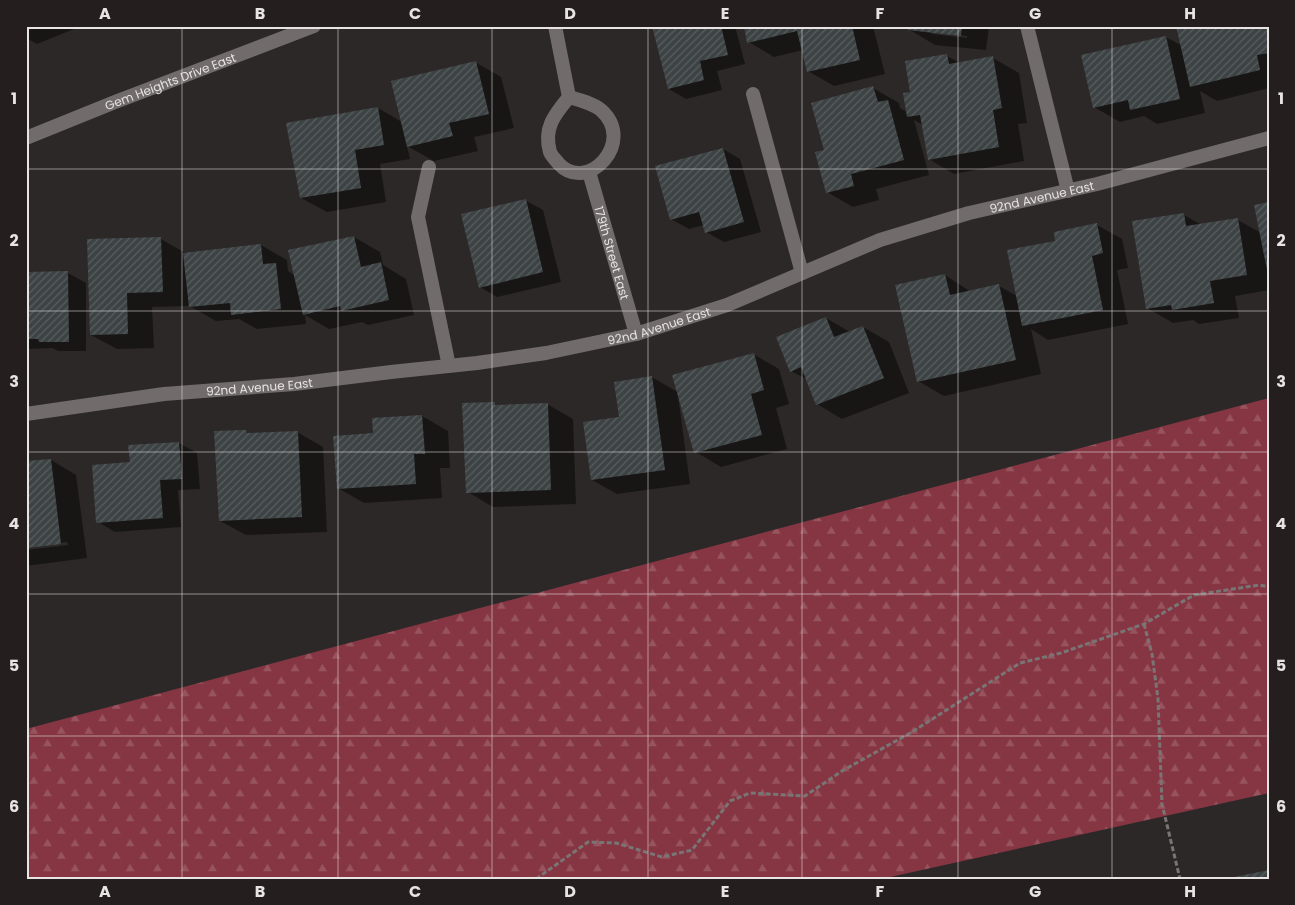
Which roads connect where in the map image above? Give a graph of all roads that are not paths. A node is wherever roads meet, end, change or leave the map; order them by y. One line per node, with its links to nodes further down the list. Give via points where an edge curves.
1 (314, 26): 6 (street, Gem Heights Drive East)
2 (555, 26): 5 (street)
3 (1027, 26): 10 (street)
4 (753, 94): 11 (street)
5 (569, 97): 9 (street, via 550,125 548,141 551,155 562,167 573,172); 9 (street, via 601,110 612,124 614,138 609,154 599,167)
6 (26, 138)
7 (1269, 138): 10 (street, 92nd Avenue East)
8 (429, 167): 13 (street, via 418,217)
9 (589, 172): 12 (street, 179th Street East)
10 (1068, 191): 11 (street, 92nd Avenue East, via 969,213 880,240)
11 (802, 273): 12 (street, 92nd Avenue East, via 727,305)
12 (636, 334): 13 (street, 92nd Avenue East, via 546,353)
13 (449, 366): 14 (street, 92nd Avenue East, via 294,384 164,394)
14 (26, 414)

